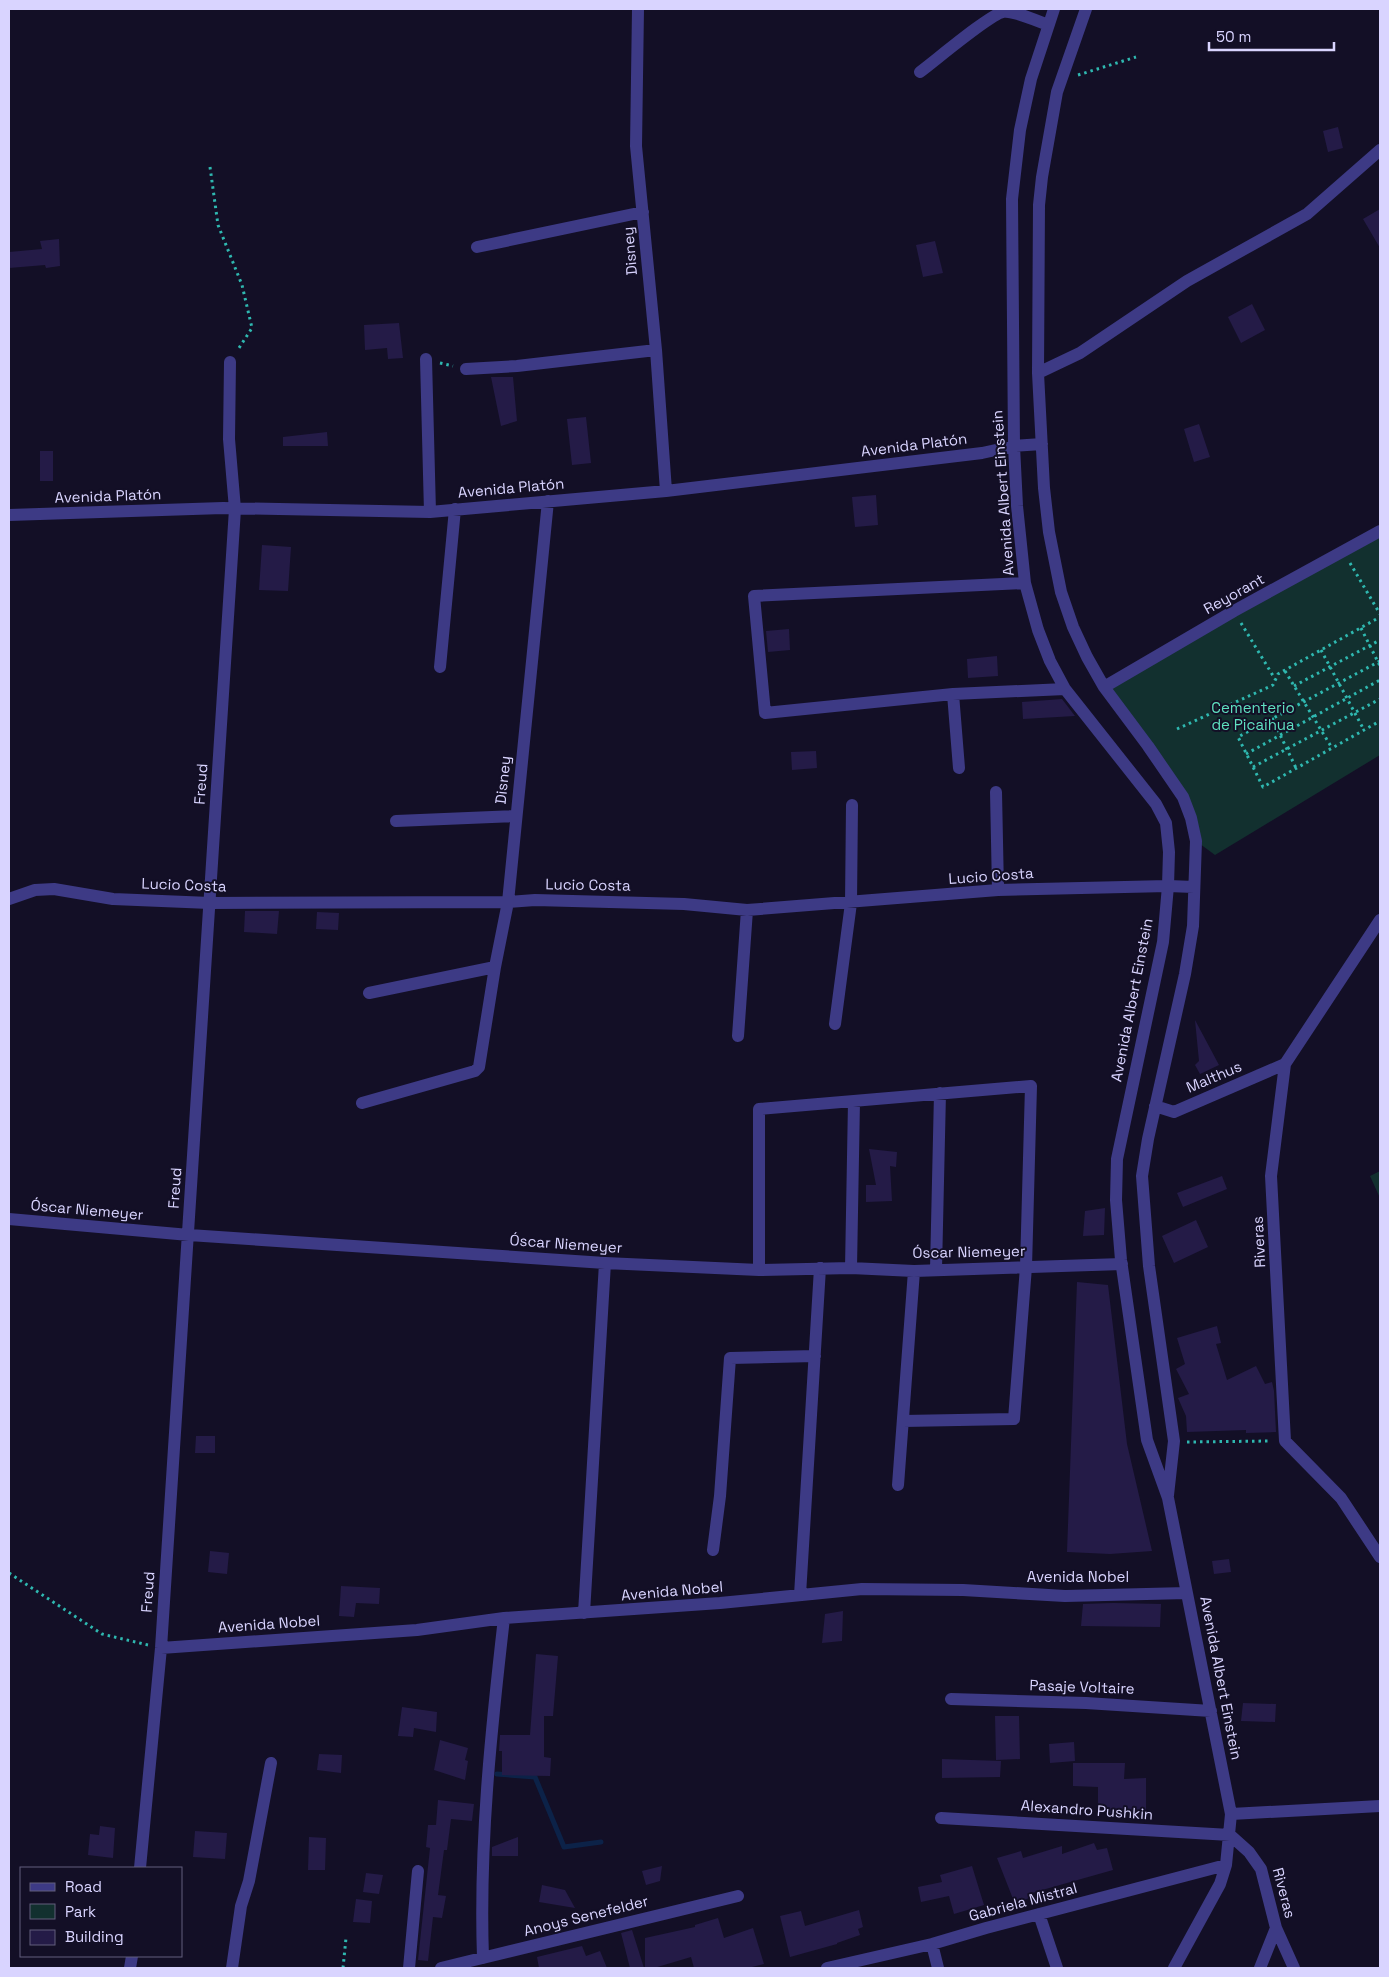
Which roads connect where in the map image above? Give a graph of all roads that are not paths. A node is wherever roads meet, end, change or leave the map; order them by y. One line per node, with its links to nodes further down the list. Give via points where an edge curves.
1 (638, 9): 7 (street, Disney, via 636,146)
2 (1054, 9): 4 (street, Avenida Albert Einstein)
3 (1086, 9): 13 (street, Avenida Albert Einstein, via 1061,79 1046,151 1039,205)
4 (1048, 25): 5 (street, via 1003,12 989,19); 15 (street, Avenida Albert Einstein, via 1020,130 1012,199)
5 (920, 72)
6 (1380, 150): 13 (street, via 1307,214 1187,282 1080,353)
7 (643, 212): 8 (street); 9 (street, Disney)
8 (477, 247)
9 (656, 350): 12 (street); 16 (street, Disney)
10 (426, 359): 20 (street)
11 (230, 362): 19 (street, Freud, via 229,439)
12 (466, 369)
13 (1038, 373): 14 (street, Avenida Albert Einstein)
14 (1042, 444): 15 (street, Avenida Platón); 25 (street, Avenida Albert Einstein, via 1049,532 1061,592 1073,628)
15 (1014, 446): 16 (street, Avenida Platón, via 982,453); 23 (street, Avenida Albert Einstein)
16 (666, 490): 17 (street, Avenida Platón)
17 (548, 501): 18 (street, Avenida Platón); 31 (street, Disney)
18 (455, 509): 20 (street, Avenida Platón); 24 (street)
19 (235, 510): 20 (street, Avenida Platón); 21 (street, Avenida Platón); 38 (street, Freud)
20 (430, 512)
21 (9, 516)
22 (1380, 530): 25 (street, Reyorant)
23 (1025, 583): 26 (street, Avenida Albert Einstein, via 1038,630); 27 (street, via 754,596 765,712)
24 (440, 667)
25 (1104, 687): 34 (street, Avenida Albert Einstein, via 1183,797 1196,841)
26 (1065, 688): 27 (street); 33 (street, Avenida Albert Einstein, via 1166,823)
27 (953, 694): 28 (street)
28 (959, 768)
29 (996, 792): 35 (street)
30 (852, 805): 39 (street)
31 (516, 816): 32 (street); 37 (street, Disney)
32 (396, 821)
33 (1168, 886): 34 (street, Lucio Costa); 35 (street, Lucio Costa); 54 (street, Avenida Albert Einstein, via 1163,942 1117,1159 1116,1200)
34 (1194, 887): 50 (street, Avenida Albert Einstein, via 1193,926 1185,974)
35 (998, 890): 39 (street, Lucio Costa)
36 (9, 899): 38 (street, Lucio Costa, via 35,890 54,889 113,899)
37 (508, 902): 38 (street, Lucio Costa); 40 (street, Lucio Costa, via 684,904); 42 (street, Disney)
38 (210, 903): 52 (street, Freud)
39 (850, 903): 40 (street, Lucio Costa); 44 (street)
40 (747, 910): 45 (street)
41 (1380, 920): 46 (street, Riveras)
42 (495, 967): 43 (street); 49 (street, Disney, via 480,1067)
43 (369, 994)
44 (835, 1024)
45 (738, 1036)
46 (1285, 1064): 50 (street, Malthus, via 1174,1112); 66 (street, Riveras, via 1272,1176 1285,1441 1341,1498)
47 (940, 1093): 48 (street); 55 (street, via 1031,1086); 58 (street)
48 (854, 1101): 57 (street); 59 (street, via 759,1109)
49 (362, 1103)
50 (1156, 1106): 64 (street, Avenida Albert Einstein, via 1142,1176 1143,1210 1174,1442)
51 (9, 1219): 52 (street, Óscar Niemeyer)
52 (189, 1235): 53 (street, Óscar Niemeyer); 71 (street, Freud)
53 (606, 1263): 59 (street, Óscar Niemeyer); 69 (street)
54 (1122, 1264): 55 (street, Óscar Niemeyer); 64 (street, Avenida Albert Einstein, via 1147,1440)
55 (1026, 1267): 58 (street, Óscar Niemeyer); 62 (street, via 1014,1419)
56 (820, 1268): 57 (street, Óscar Niemeyer); 59 (street, Óscar Niemeyer); 61 (street)
57 (851, 1268): 60 (street, Óscar Niemeyer)
58 (936, 1269): 60 (street, Óscar Niemeyer)
59 (759, 1270)
60 (914, 1270): 62 (street)
61 (815, 1356): 65 (street, via 730,1358); 68 (street)
62 (903, 1421): 63 (street)
63 (898, 1485)
64 (1168, 1498): 67 (street, Avenida Albert Einstein)
65 (713, 1550)
66 (1380, 1557)
67 (1187, 1592): 68 (street, Avenida Nobel, via 1065,1596 963,1590 862,1590); 73 (street, Avenida Albert Einstein)
68 (800, 1595): 69 (street, Avenida Nobel)
69 (584, 1613): 70 (street, Avenida Nobel)
70 (504, 1618): 71 (street, Avenida Nobel, via 417,1630); 86 (street, via 492,1723 481,1904)
71 (161, 1648): 80 (street, Freud)
72 (951, 1699): 73 (street, Pasaje Voltaire)
73 (1211, 1711): 76 (street, Avenida Albert Einstein)
74 (271, 1763): 87 (street, via 249,1881 241,1906)
75 (1380, 1806): 76 (street)
76 (1230, 1814): 78 (street, Avenida Albert Einstein)
77 (941, 1818): 78 (street, Alexandro Pushkin)
78 (1230, 1836): 79 (street, Avenida Albert Einstein); 84 (street, Riveras, via 1249,1852 1261,1869)
79 (1226, 1865): 83 (street, Gabriela Mistral); 93 (street, Avenida Albert Einstein, via 1220,1884)
80 (140, 1867)
81 (418, 1871): 88 (street)
82 (738, 1896): 86 (street, Anoys Senefelder)
83 (1040, 1914): 85 (street, Gabriela Mistral); 92 (street)
84 (1276, 1928): 94 (street); 95 (street, Riveras)
85 (932, 1944): 90 (street, Gabriela Mistral); 91 (street)
86 (483, 1958): 89 (street, Anoys Senefelder)
87 (232, 1968)
88 (409, 1968)
89 (441, 1968)
90 (833, 1968)
91 (938, 1968)
92 (1057, 1968)
93 (1174, 1968)
94 (1260, 1968)
95 (1294, 1968)

